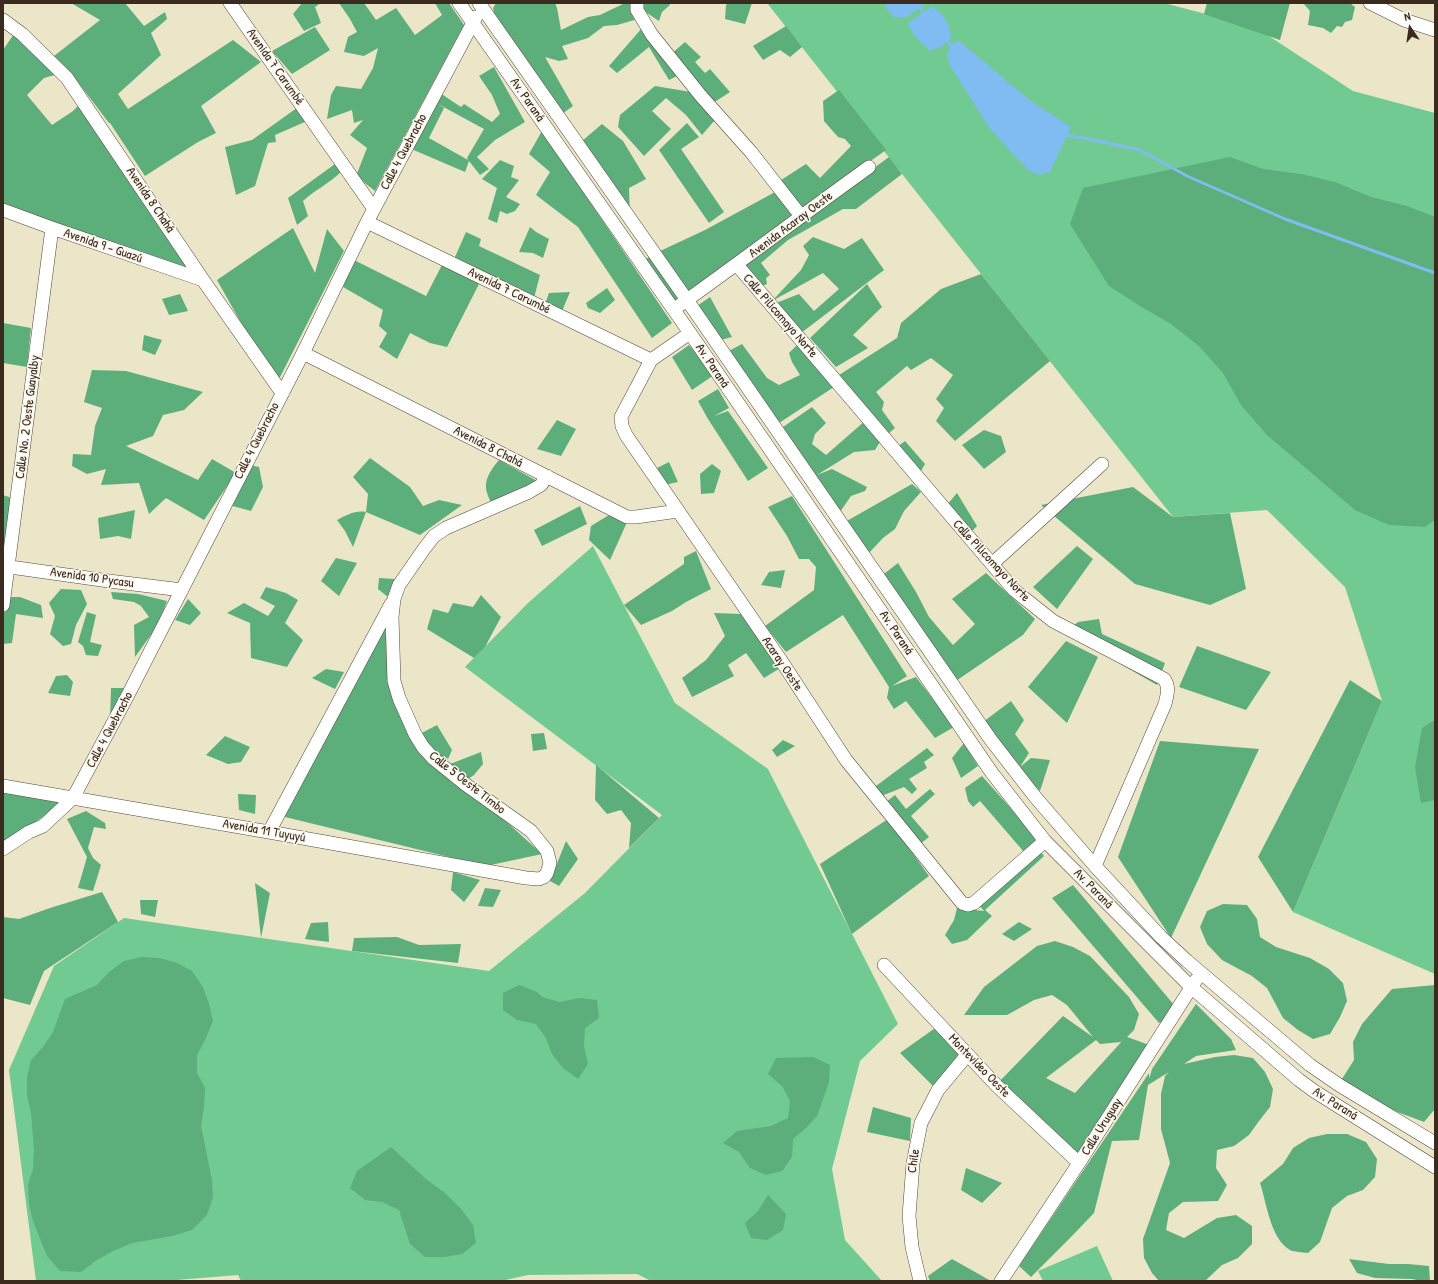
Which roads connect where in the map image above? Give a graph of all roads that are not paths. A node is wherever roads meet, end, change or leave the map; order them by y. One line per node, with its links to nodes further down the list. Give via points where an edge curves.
1 (230, 3): 10 (street, Avenida 7 Carumbé)
2 (458, 3): 7 (street, Av. Paraná)
3 (637, 3): 12 (street, via 637,10 652,35 700,96 751,152)
4 (1370, 3): 8 (street, via 1404,20)
5 (480, 5): 7 (street, Calle 4 Quebracho); 17 (street, Av. Paraná)
6 (3, 20): 16 (street, Avenida 8 Chahá, via 22,34 67,78)
7 (472, 23): 10 (street, Calle 4 Quebracho); 18 (street, Av. Paraná)
8 (1435, 30)
9 (869, 168): 12 (street, Avenida Acaray Oeste)
10 (374, 209): 13 (street, Calle 4 Quebracho)
11 (3, 210): 14 (street, Avenida 9 - Guazú)
12 (801, 216): 15 (street, Avenida Acaray Oeste)
13 (367, 222): 20 (street, Calle 4 Quebracho); 21 (street, Avenida 7 Carumbé)
14 (52, 228): 16 (street, Avenida 9 - Guazú); 27 (street, Calle No. 2 Oeste Guayalby)
15 (737, 265): 17 (street, Avenida Acaray Oeste); 26 (street, Calle Pilicomayo Norte)
16 (204, 280): 22 (street, Avenida 8 Chahá)
17 (687, 300): 18 (street, Avenida Acaray Oeste); 31 (street, Av. Paraná)
18 (673, 310): 19 (street, Av. Paraná)
19 (690, 333): 21 (street, Acaray Oeste); 32 (street, Av. Paraná)
20 (303, 353): 22 (street, Calle 4 Quebracho); 24 (street, Avenida 8 Chahá)
21 (651, 360): 25 (street, Acaray Oeste, via 620,421 626,435)
22 (282, 393): 28 (street, Calle 4 Quebracho)
23 (1102, 464): 26 (street)
24 (547, 476): 25 (street, Avenida 8 Chahá, via 627,517); 29 (street, Calle 5 Oeste Timbo, via 538,487 446,528 434,536 399,585)
25 (678, 511): 36 (street, Acaray Oeste, via 846,760 962,903 974,903)
26 (992, 564): 38 (street, Calle Pilicomayo Norte, via 1014,590 1053,621 1164,679 1168,686 1165,704)
27 (6, 566): 28 (street, Avenida 10 Pycasu); 30 (street, Calle No. 2 Oeste Guayalby)
28 (182, 590): 34 (street, Calle 4 Quebracho)
29 (394, 599): 35 (street); 39 (street, Calle 5 Oeste Timbo, via 394,681 415,734 434,759 532,831 547,851 550,863 544,877)
30 (3, 605)
31 (960, 696): 32 (street); 38 (street, Av. Paraná, via 1036,798)
32 (947, 707): 36 (street, Av. Paraná, via 992,773)
33 (3, 786): 34 (street, Avenida 11 Tuyuyú)
34 (73, 798): 35 (street, Avenida 11 Tuyuyú); 37 (street, Calle 4 Quebracho, via 43,826)
35 (269, 832): 39 (street, Avenida 11 Tuyuyú)
36 (1045, 841): 42 (street, Av. Paraná)
37 (3, 849)
38 (1095, 866): 41 (street, Av. Paraná, via 1161,937)
39 (526, 878)
40 (884, 964): 43 (street, Montevideo Oeste)
41 (1200, 973): 42 (street, Calle Uruguay); 44 (street, Av. Paraná, via 1310,1065)
42 (1191, 987): 45 (street, Calle Uruguay); 46 (street, Av. Paraná, via 1309,1088)
43 (967, 1054): 45 (street, Montevideo Oeste); 47 (street, Chile, via 938,1090 921,1123 913,1163 909,1216 912,1247)
44 (1435, 1143)
45 (1079, 1164): 48 (street, Calle Uruguay)
46 (1435, 1167)
47 (920, 1281)
48 (1001, 1281)

